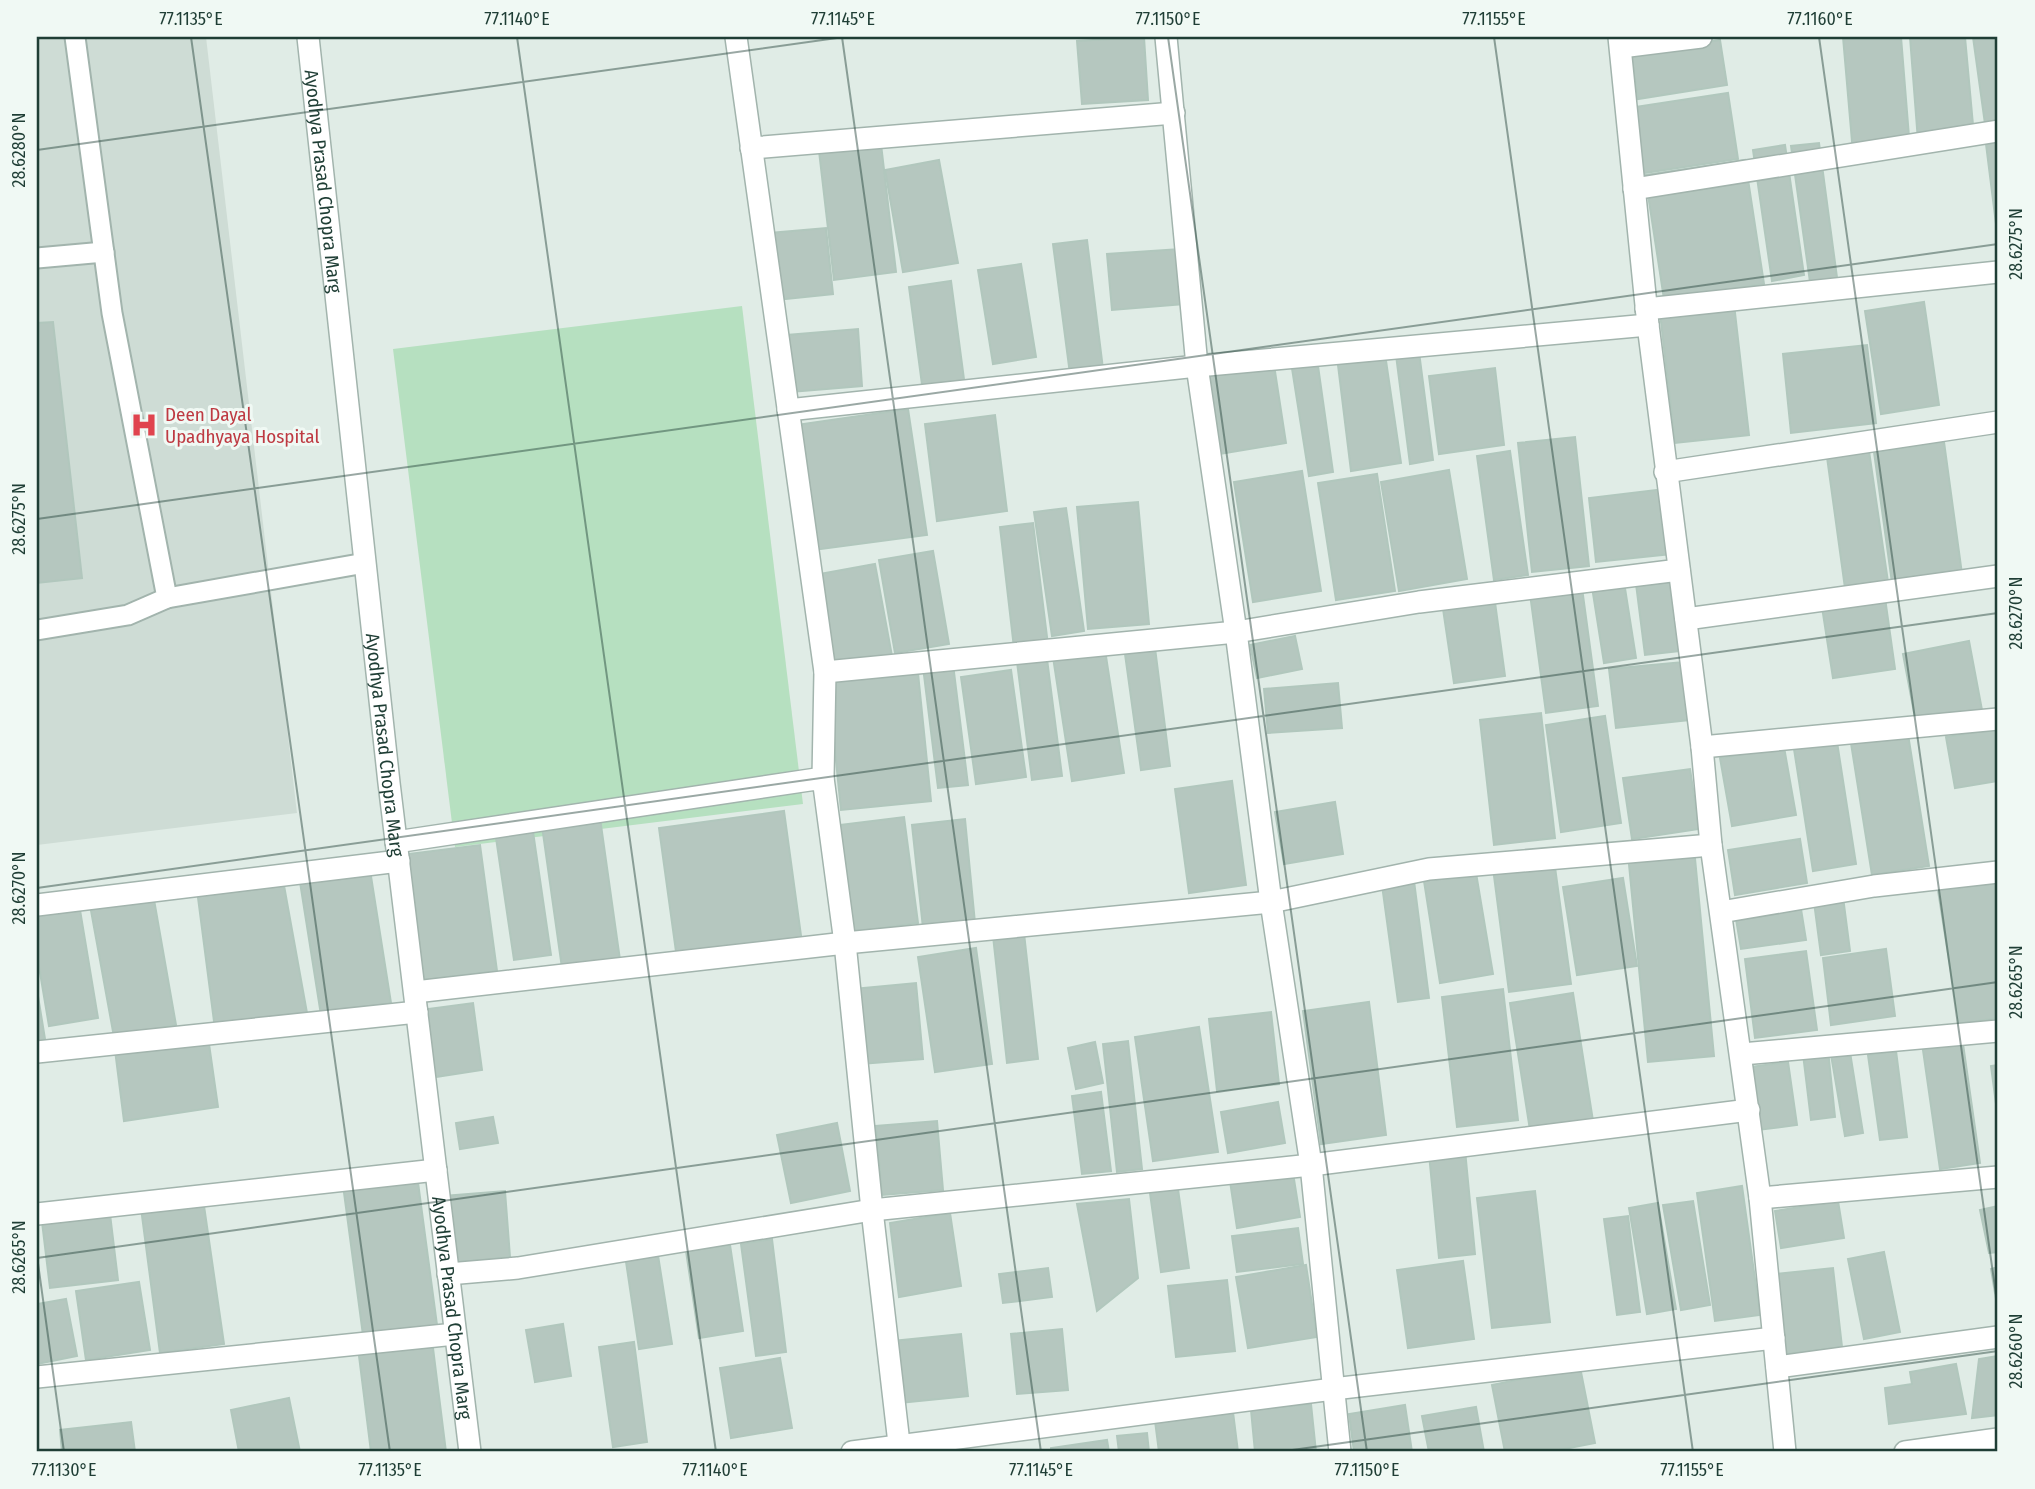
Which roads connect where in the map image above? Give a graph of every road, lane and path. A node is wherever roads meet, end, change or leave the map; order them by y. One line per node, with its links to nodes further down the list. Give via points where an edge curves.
1 (75, 37): 11 (lane)
2 (307, 37): 19 (street, Ayodhya Prasad Chopra Marg)
3 (736, 37): 9 (street)
4 (1166, 37): 7 (street)
5 (1701, 37): 6 (street)
6 (1620, 42): 10 (street)
7 (1174, 113): 9 (street); 15 (street)
8 (1998, 131): 10 (street)
9 (751, 148): 16 (street)
10 (1634, 188): 14 (street)
11 (104, 252): 12 (lane); 22 (lane)
12 (37, 258)
13 (1998, 272): 14 (street)
14 (1647, 317): 15 (street); 18 (street)
15 (1197, 366): 16 (street); 25 (street)
16 (788, 410): 26 (street)
17 (1998, 422): 18 (street)
18 (1665, 472): 20 (street)
19 (365, 563): 22 (lane); 31 (street, Ayodhya Prasad Chopra Marg)
20 (1679, 570): 23 (street); 25 (street, via 1419,602)
21 (1998, 576): 23 (street)
22 (167, 598): 24 (lane, via 128,615)
23 (1686, 619): 28 (street)
24 (37, 630)
25 (1236, 632): 26 (street); 33 (street)
26 (825, 672): 29 (street)
27 (1998, 719): 28 (street)
28 (1702, 747): 30 (street)
29 (823, 778): 31 (street); 36 (street)
30 (1711, 845): 33 (street, via 1429,869); 35 (street)
31 (397, 851): 34 (street); 37 (street, Ayodhya Prasad Chopra Marg)
32 (1998, 872): 35 (street)
33 (1271, 902): 36 (street); 42 (street)
34 (37, 905)
35 (1721, 912): 40 (street)
36 (845, 943): 37 (street); 46 (street)
37 (416, 1002): 39 (street); 43 (street, Ayodhya Prasad Chopra Marg)
38 (1998, 1031): 40 (street)
39 (37, 1052)
40 (1742, 1054): 41 (street)
41 (1749, 1110): 42 (street); 45 (street)
42 (1311, 1165): 46 (street); 54 (street)
43 (436, 1170): 47 (street); 48 (street, Ayodhya Prasad Chopra Marg)
44 (1998, 1177): 45 (street)
45 (1760, 1198): 51 (street)
46 (872, 1210): 48 (street, via 518,1268); 56 (street)
47 (37, 1214)
48 (448, 1274): 49 (street, Ayodhya Prasad Chopra Marg)
49 (455, 1334): 53 (street); 57 (street, Ayodhya Prasad Chopra Marg)
50 (1998, 1337): 52 (street)
51 (1774, 1338): 52 (street); 54 (street)
52 (1777, 1367): 60 (street)
53 (37, 1377)
54 (1333, 1389): 56 (street); 59 (street)
55 (1998, 1439): 61 (street)
56 (899, 1449): 58 (street)
57 (470, 1452)
58 (852, 1452)
59 (1340, 1452)
60 (1785, 1452)
61 (1905, 1452)

